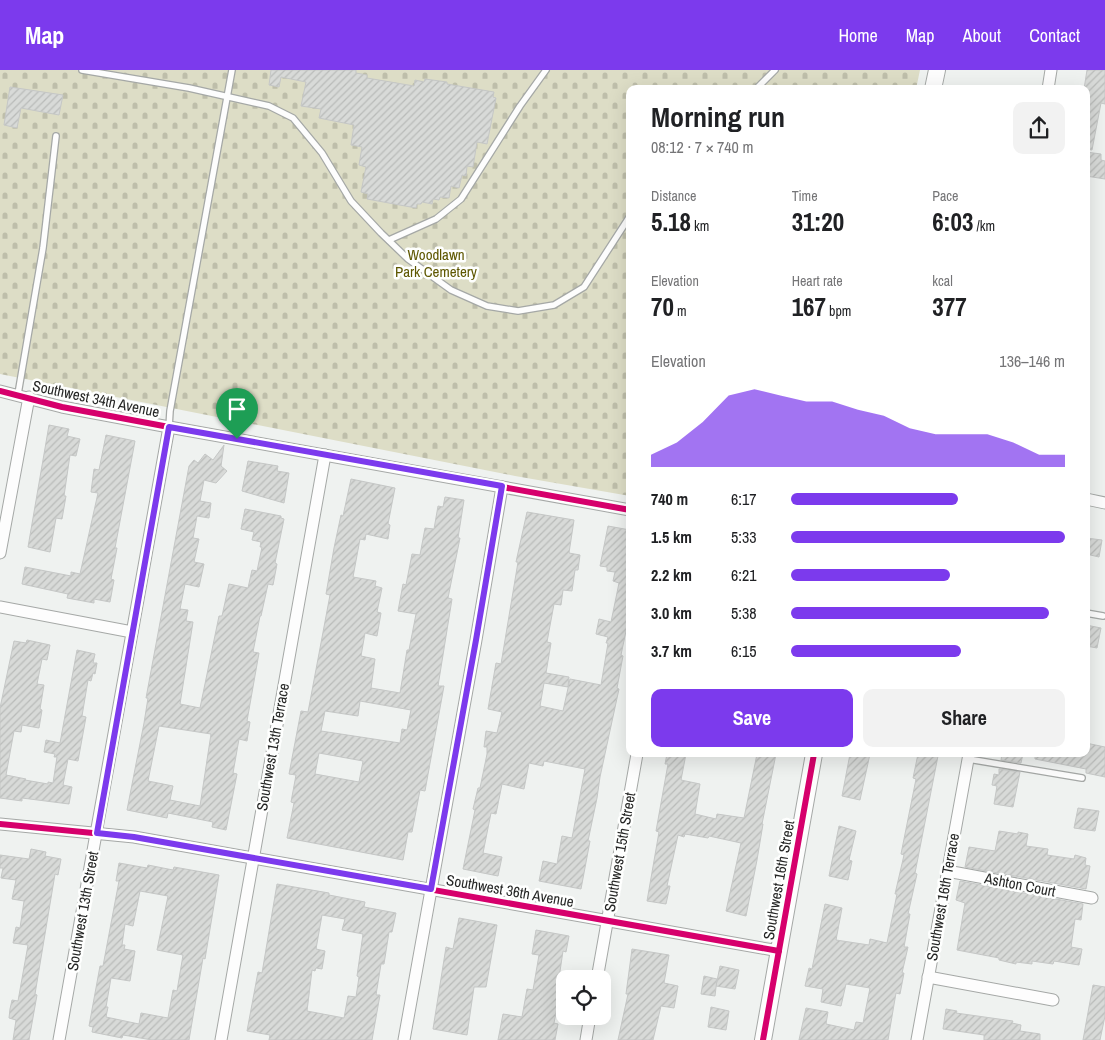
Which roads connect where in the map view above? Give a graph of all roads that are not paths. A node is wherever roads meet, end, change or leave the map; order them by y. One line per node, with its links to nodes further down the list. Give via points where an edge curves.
1 (82, 70): 10 (lane)
2 (232, 70): 10 (lane)
3 (546, 70): 13 (lane, via 461,199 436,218)
4 (775, 70): 7 (lane)
5 (937, 70): 8 (street)
6 (1051, 70): 9 (street)
7 (760, 85)
8 (934, 85)
9 (1049, 85)
10 (226, 97): 13 (lane, via 269,106 293,118 322,153 351,201); 16 (lane)
11 (56, 136): 15 (lane)
12 (626, 222): 13 (lane, via 584,287 554,305 518,311 488,306 451,290)
13 (388, 240)
14 (0, 390): 15 (street, Southwest 34th Avenue)
15 (23, 396): 16 (street, Southwest 34th Avenue, via 62,407); 22 (street)
16 (169, 427): 17 (street, Southwest 34th Avenue); 26 (street, Southwest 13th Street)
17 (324, 455): 18 (street, Southwest 34th Avenue); 34 (street, Southwest 13th Terrace)
18 (502, 486): 21 (street, Southwest 34th Avenue); 36 (street)
19 (1090, 500): 20 (street)
20 (1105, 503)
21 (626, 509)
22 (0, 553)
23 (0, 607): 26 (street)
24 (1090, 614): 25 (lane)
25 (1103, 616)
26 (132, 632): 33 (street, Southwest 13th Street)
27 (636, 757): 38 (street, Southwest 15th Street)
28 (813, 757): 39 (street, Southwest 16th Street)
29 (968, 757): 35 (street, Southwest 16th Terrace)
30 (973, 757): 31 (lane)
31 (1082, 778)
32 (0, 824): 33 (street, Southwest 36th Avenue)
33 (97, 833): 34 (street, Southwest 36th Avenue); 44 (street, Southwest 13th Street)
34 (253, 858): 36 (street, Southwest 36th Avenue); 45 (street, Southwest 13th Terrace)
35 (947, 871): 37 (street, Ashton Court); 41 (street, Southwest 16th Terrace)
36 (431, 889): 38 (street, Southwest 36th Avenue); 46 (street)
37 (1092, 898)
38 (607, 921): 39 (street, Southwest 36th Avenue); 40 (street, Southwest 15th Street)
39 (779, 952): 48 (street, Southwest 16th Street)
40 (599, 970)
41 (928, 977): 42 (street); 49 (street, Southwest 16th Terrace)
42 (1053, 1000)
43 (588, 1025): 47 (street)
44 (59, 1040)
45 (221, 1040)
46 (404, 1040)
47 (586, 1040)
48 (763, 1040)
49 (917, 1040)

